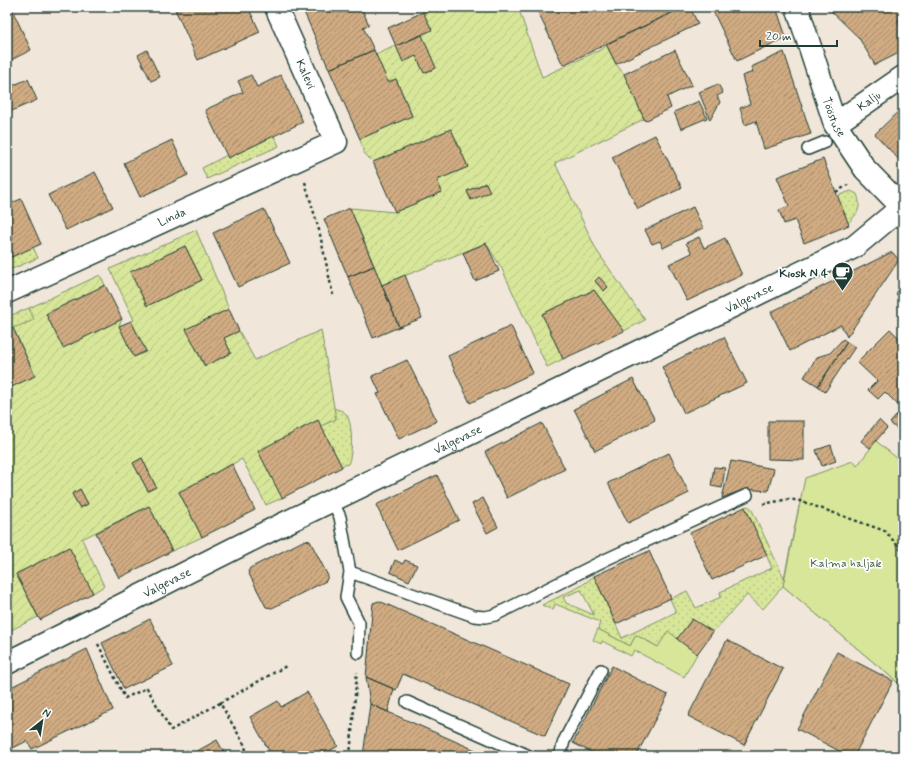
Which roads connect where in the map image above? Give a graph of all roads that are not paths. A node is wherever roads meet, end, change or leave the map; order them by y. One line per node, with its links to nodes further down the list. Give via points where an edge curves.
1 (276, 7): 5 (street, Kalevi)
2 (797, 7): 4 (street, Tööstuse)
3 (903, 77): 4 (street, Kalju)
4 (830, 133): 6 (lane); 7 (street, Tööstuse)
5 (336, 142): 8 (street, Linda)
6 (808, 149)
7 (902, 208): 10 (street, Valgevase, via 854,247)
8 (7, 292)
9 (747, 495): 11 (lane, via 495,615 485,617 474,616)
10 (332, 500): 11 (lane, via 340,517); 13 (street, Valgevase)
11 (350, 572): 12 (lane, via 346,597 359,623)
12 (358, 653)
13 (7, 663)
14 (602, 670): 17 (lane, via 564,741)
15 (407, 702): 16 (lane)
16 (529, 756)
17 (560, 756)

